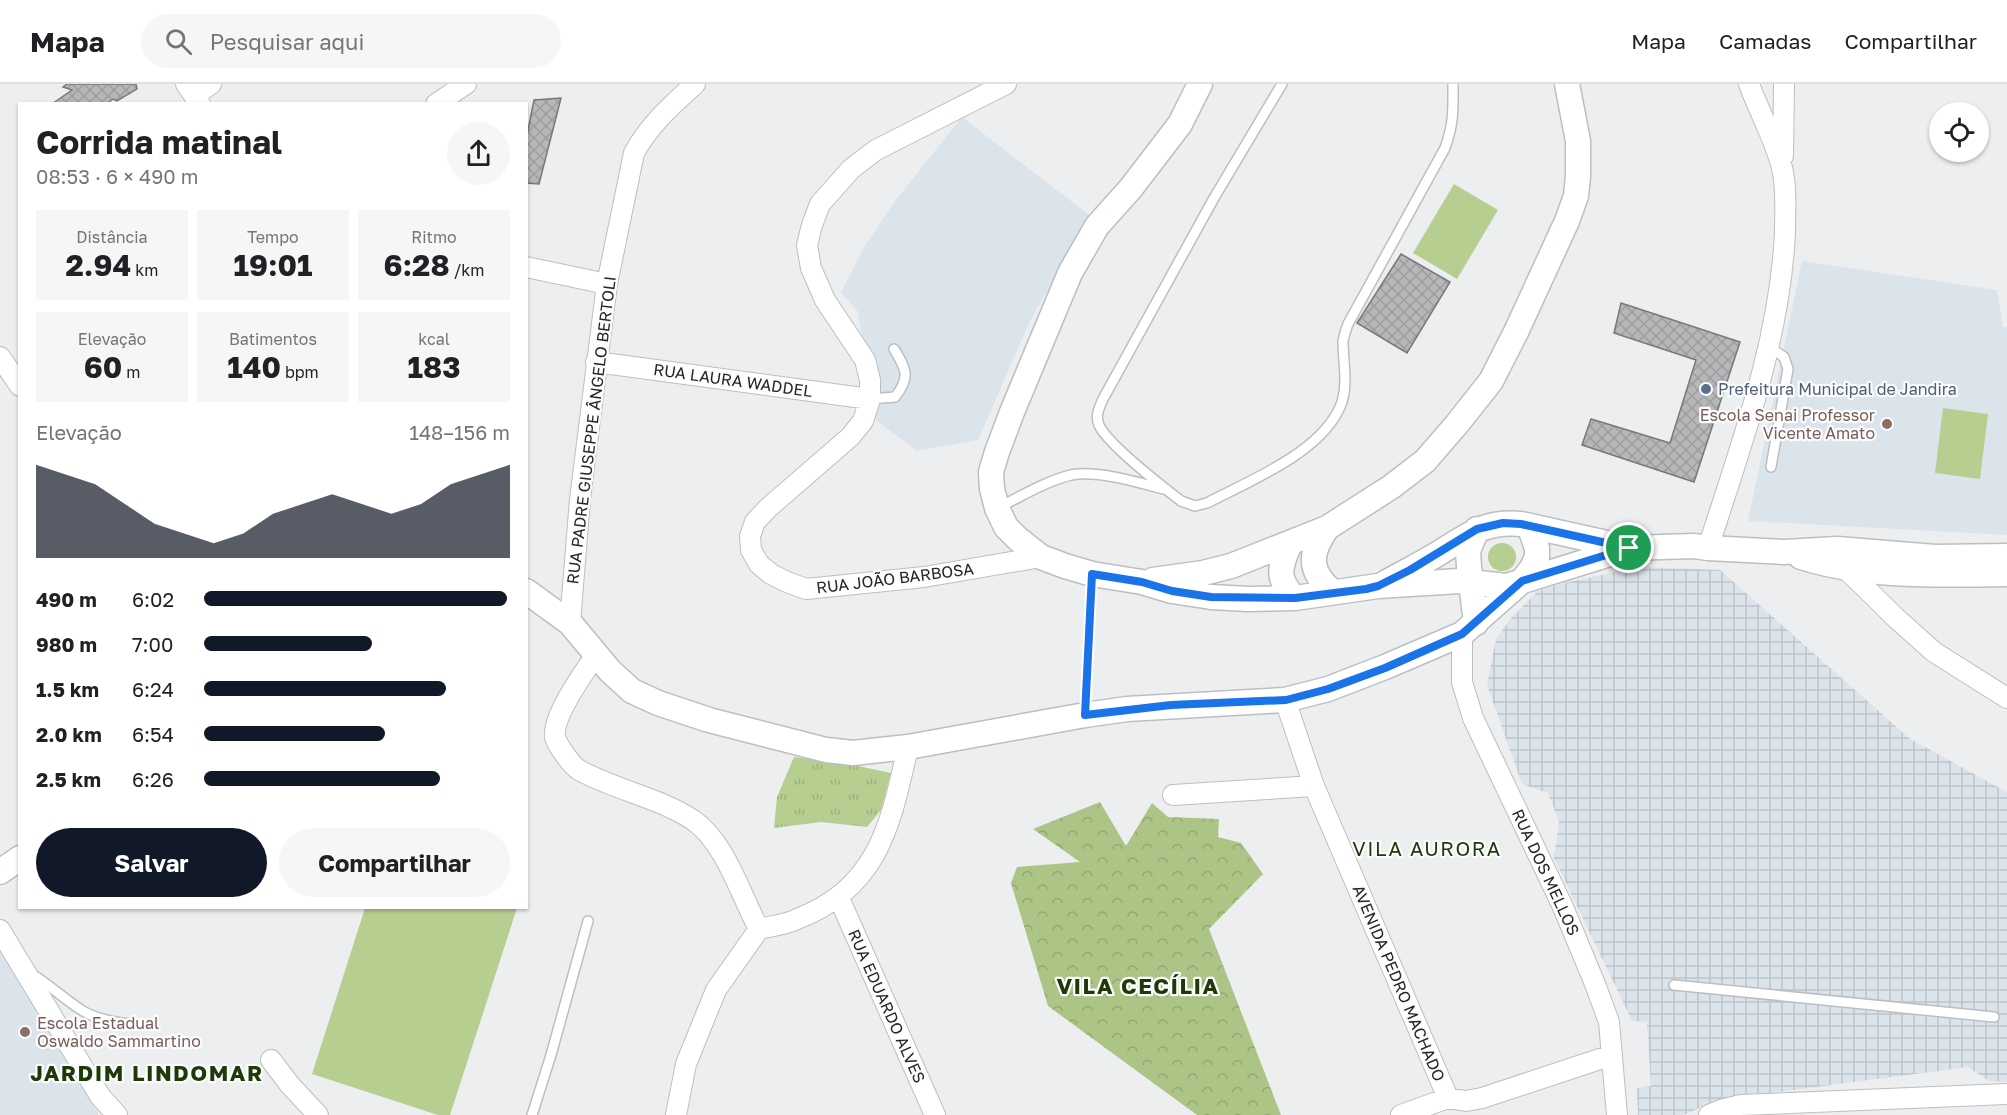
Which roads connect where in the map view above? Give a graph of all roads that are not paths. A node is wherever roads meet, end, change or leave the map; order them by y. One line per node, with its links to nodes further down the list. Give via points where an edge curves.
1 (211, 84): 11 (street)
2 (466, 84): 12 (street)
3 (695, 84): 15 (street, RUA PADRE GIUSEPPE ÂNGELO BERTOLI, via 643,135 634,153)
4 (1006, 84): 21 (street, RUA JOÃO BARBOSA, via 876,150 851,169 820,204 807,245 811,268 825,300 865,360)
5 (1200, 84): 24 (street, via 1180,124 1097,226 1070,273 997,452 991,472)
6 (1282, 84): 23 (lane, via 1214,198 1096,415 1108,438)
7 (1453, 84): 23 (lane, via 1452,127 1445,148 1348,324 1343,339 1345,385 1334,418 1302,452 1207,503 1196,506)
8 (1567, 84): 26 (street, via 1578,141 1576,196 1491,381 1425,461 1391,488)
9 (1750, 84): 13 (street)
10 (1784, 84): 13 (street)
11 (193, 94)
12 (439, 102)
13 (1783, 169): 16 (street, via 1783,266)
14 (528, 267): 15 (street)
15 (607, 284): 19 (street, RUA PADRE GIUSEPPE ÂNGELO BERTOLI)
16 (1769, 347): 22 (lane, via 1784,357 1788,369); 30 (street)
17 (894, 350): 21 (lane, via 905,368 904,386 895,397)
18 (0, 357): 20 (street)
19 (596, 362): 21 (street, RUA LAURA WADDEL); 42 (street, RUA PADRE GIUSEPPE ÂNGELO BERTOLI)
20 (13, 382)
21 (870, 399): 31 (street, RUA JOÃO BARBOSA, via 863,421 850,437 756,522 750,536 751,550 759,564 771,574 806,589 924,577)
22 (1771, 467)
23 (1166, 490): 24 (lane, via 1134,481 1072,475)
24 (997, 508): 31 (street, via 1006,527)
25 (1529, 526): 27 (street, via 1503,523); 29 (street); 36 (street, via 1537,548 1536,558)
26 (1327, 528): 28 (street); 40 (street, via 1313,566 1323,584)
27 (1477, 529): 35 (street, via 1468,551); 38 (street)
28 (1290, 543): 37 (street, via 1231,566); 41 (street, via 1281,574 1284,586)
29 (1629, 548): 30 (street); 36 (street)
30 (1708, 548): 33 (street)
31 (1041, 556): 37 (street, via 1092,574)
32 (2007, 556): 33 (street)
33 (1841, 559): 34 (street, via 1937,575); 45 (street, via 1934,652)
34 (2007, 574)
35 (1470, 581): 36 (street, via 1507,586); 38 (street); 43 (street)
36 (1522, 581): 43 (street)
37 (1142, 582): 41 (street, via 1211,597)
38 (1378, 586): 40 (street)
39 (528, 592): 42 (street)
40 (1333, 592): 41 (street)
41 (1295, 598)
42 (570, 623): 44 (street)
43 (1469, 628): 46 (street, via 1357,679); 60 (street, RUA DOS MELLOS, via 1462,682 1473,718 1563,907 1595,984 1609,1022)
44 (596, 655): 47 (street, via 633,691 689,715 826,750 853,753); 54 (street, via 575,685 558,722 555,737 563,752 577,769 669,807 709,834 723,852)
45 (2007, 698)
46 (1286, 700): 47 (street, via 1171,705 1085,715); 48 (street, AVENIDA PEDRO MACHADO)
47 (908, 747): 52 (street, via 892,810 872,862)
48 (1314, 786): 49 (street); 63 (street, AVENIDA PEDRO MACHADO)
49 (1173, 795)
50 (18, 859): 51 (street)
51 (0, 872)
52 (839, 898): 54 (street, via 792,921); 68 (street, RUA EDUARDO ALVES)
53 (588, 921): 66 (lane)
54 (759, 929): 67 (street, via 716,990 686,1064)
55 (0, 930): 56 (street)
56 (24, 970): 59 (lane, via 84,1012); 64 (street, via 100,1096)
57 (1674, 985): 58 (lane)
58 (1994, 1017)
59 (129, 1024)
60 (1612, 1055): 63 (street, via 1482,1098); 70 (street, RUA DOS MELLOS)
61 (272, 1060): 65 (street)
62 (2007, 1094): 71 (street, via 1741,1105)
63 (1448, 1098): 69 (street)
64 (117, 1115)
65 (318, 1115)
66 (532, 1115)
67 (676, 1115)
68 (935, 1115)
69 (1401, 1115)
70 (1617, 1115)
71 (1709, 1115)

